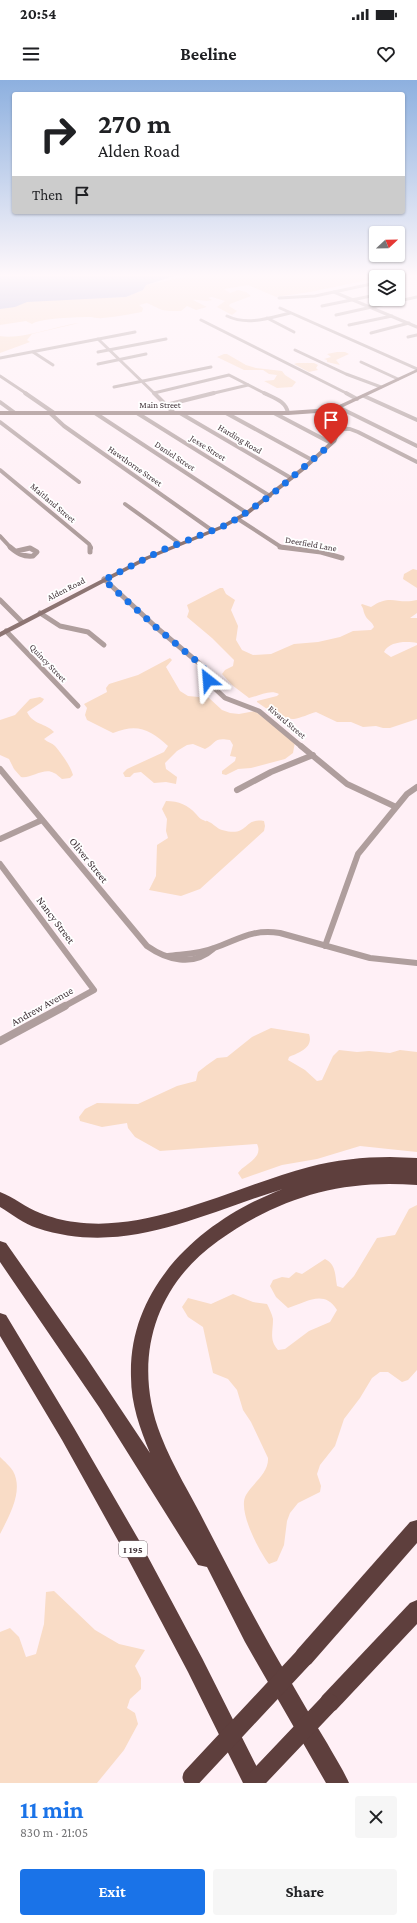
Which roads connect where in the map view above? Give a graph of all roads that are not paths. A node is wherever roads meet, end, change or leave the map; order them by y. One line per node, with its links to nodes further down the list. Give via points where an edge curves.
1 (14, 355): 8 (street)
2 (38, 355): 12 (street)
3 (114, 355): 9 (street)
4 (139, 355): 9 (street)
5 (271, 355): 23 (street)
6 (307, 355): 20 (street)
7 (385, 355): 14 (street)
8 (0, 358)
9 (119, 360): 11 (street); 17 (street)
10 (361, 362): 16 (street)
11 (98, 364)
12 (52, 365)
13 (210, 367): 17 (street)
14 (417, 370): 16 (main road, Main Street)
15 (0, 376): 29 (street, Hawthorne Street)
16 (398, 379): 20 (main road, Main Street)
17 (141, 382): 19 (street); 21 (street)
18 (248, 385): 21 (street, via 229,375); 25 (street); 36 (street, via 286,405)
19 (114, 387)
20 (381, 387): 22 (main road, Main Street)
21 (154, 393): 25 (street)
22 (364, 396): 23 (main road, Main Street); 37 (street)
23 (357, 399): 26 (main road, Main Street)
24 (0, 402): 28 (street)
25 (166, 405): 32 (street)
26 (338, 407): 36 (main road, Main Street); 39 (main road); 41 (street)
27 (0, 413): 28 (main road, Main Street)
28 (15, 413): 29 (main road, Main Street)
29 (52, 413): 30 (main road, Main Street); 51 (street, Hawthorne Street, via 70,431)
30 (95, 413): 31 (main road, Main Street); 49 (street, Daniel Street)
31 (137, 413): 32 (main road, Main Street); 47 (street, Jesse Street)
32 (174, 413): 33 (main road, Main Street)
33 (180, 413): 34 (main road, Main Street); 45 (street, Harding Road)
34 (226, 413): 35 (main road, Main Street); 42 (street)
35 (274, 413): 36 (main road, Main Street); 40 (street)
36 (288, 413)
37 (417, 420)
38 (0, 422): 46 (street)
39 (339, 429): 40 (main road, Alden Road); 43 (street, via 358,432)
40 (331, 444): 42 (main road, Alden Road)
41 (417, 446)
42 (312, 460): 45 (main road, Alden Road)
43 (417, 462)
44 (0, 470): 55 (street, Maitland Street, via 89,544)
45 (291, 478): 47 (main road, Alden Road)
46 (79, 482)
47 (270, 496): 49 (main road, Alden Road)
48 (125, 504): 53 (street)
49 (247, 513): 50 (main road, Alden Road)
50 (238, 519): 51 (main road, Alden Road); 56 (street, Deerfield Lane, via 282,547 327,553)
51 (213, 531): 53 (main road, Alden Road)
52 (0, 536): 54 (street)
53 (179, 543): 57 (main road, Alden Road)
54 (17, 551)
55 (90, 552)
56 (342, 558)
57 (104, 580): 59 (main road, Alden Road); 65 (street, Rivard Street, via 200,664 210,684 221,695 259,711)
58 (0, 600): 60 (street)
59 (40, 613): 60 (main road, Alden Road); 63 (street, via 60,626 88,632)
60 (22, 622): 61 (main road, Alden Road)
61 (6, 631): 62 (main road, Alden Road); 64 (street, Quincy Street)
62 (0, 635)
63 (104, 645)
64 (78, 706)
65 (313, 755): 68 (street, via 264,775); 69 (street, Rivard Street, via 352,787)
66 (0, 769): 70 (street, Oliver Street)
67 (417, 787): 69 (street)
68 (237, 790)
69 (396, 807): 73 (street, via 355,859)
70 (42, 820): 71 (street); 73 (street, Oliver Street, via 143,943 154,952 172,959 192,959 210,953 213,949 244,935 260,931)
71 (0, 839)
72 (0, 864): 75 (street, Nancy Street)
73 (325, 946): 74 (street, Oliver Street, via 370,958)
74 (417, 963)
75 (94, 990): 76 (street, Andrew Avenue)
76 (0, 1041)
77 (417, 1164): 79 (highway, via 369,1164 324,1170 152,1225 108,1232 78,1230 49,1224 23,1213)
78 (417, 1178): 84 (highway, via 378,1177 334,1182 286,1196 247,1213 213,1235 184,1260 163,1286 148,1316 139,1364 143,1407 147,1420 167,1468)
79 (0, 1199)
80 (0, 1249): 84 (highway, via 123,1426)
81 (0, 1321): 86 (highway, I 195, via 125,1534)
82 (417, 1529): 85 (highway, bridge, via 304,1657)
83 (417, 1610): 86 (highway, bridge)
84 (256, 1642): 87 (highway)
85 (189, 1780)
86 (254, 1783)
87 (338, 1783)

